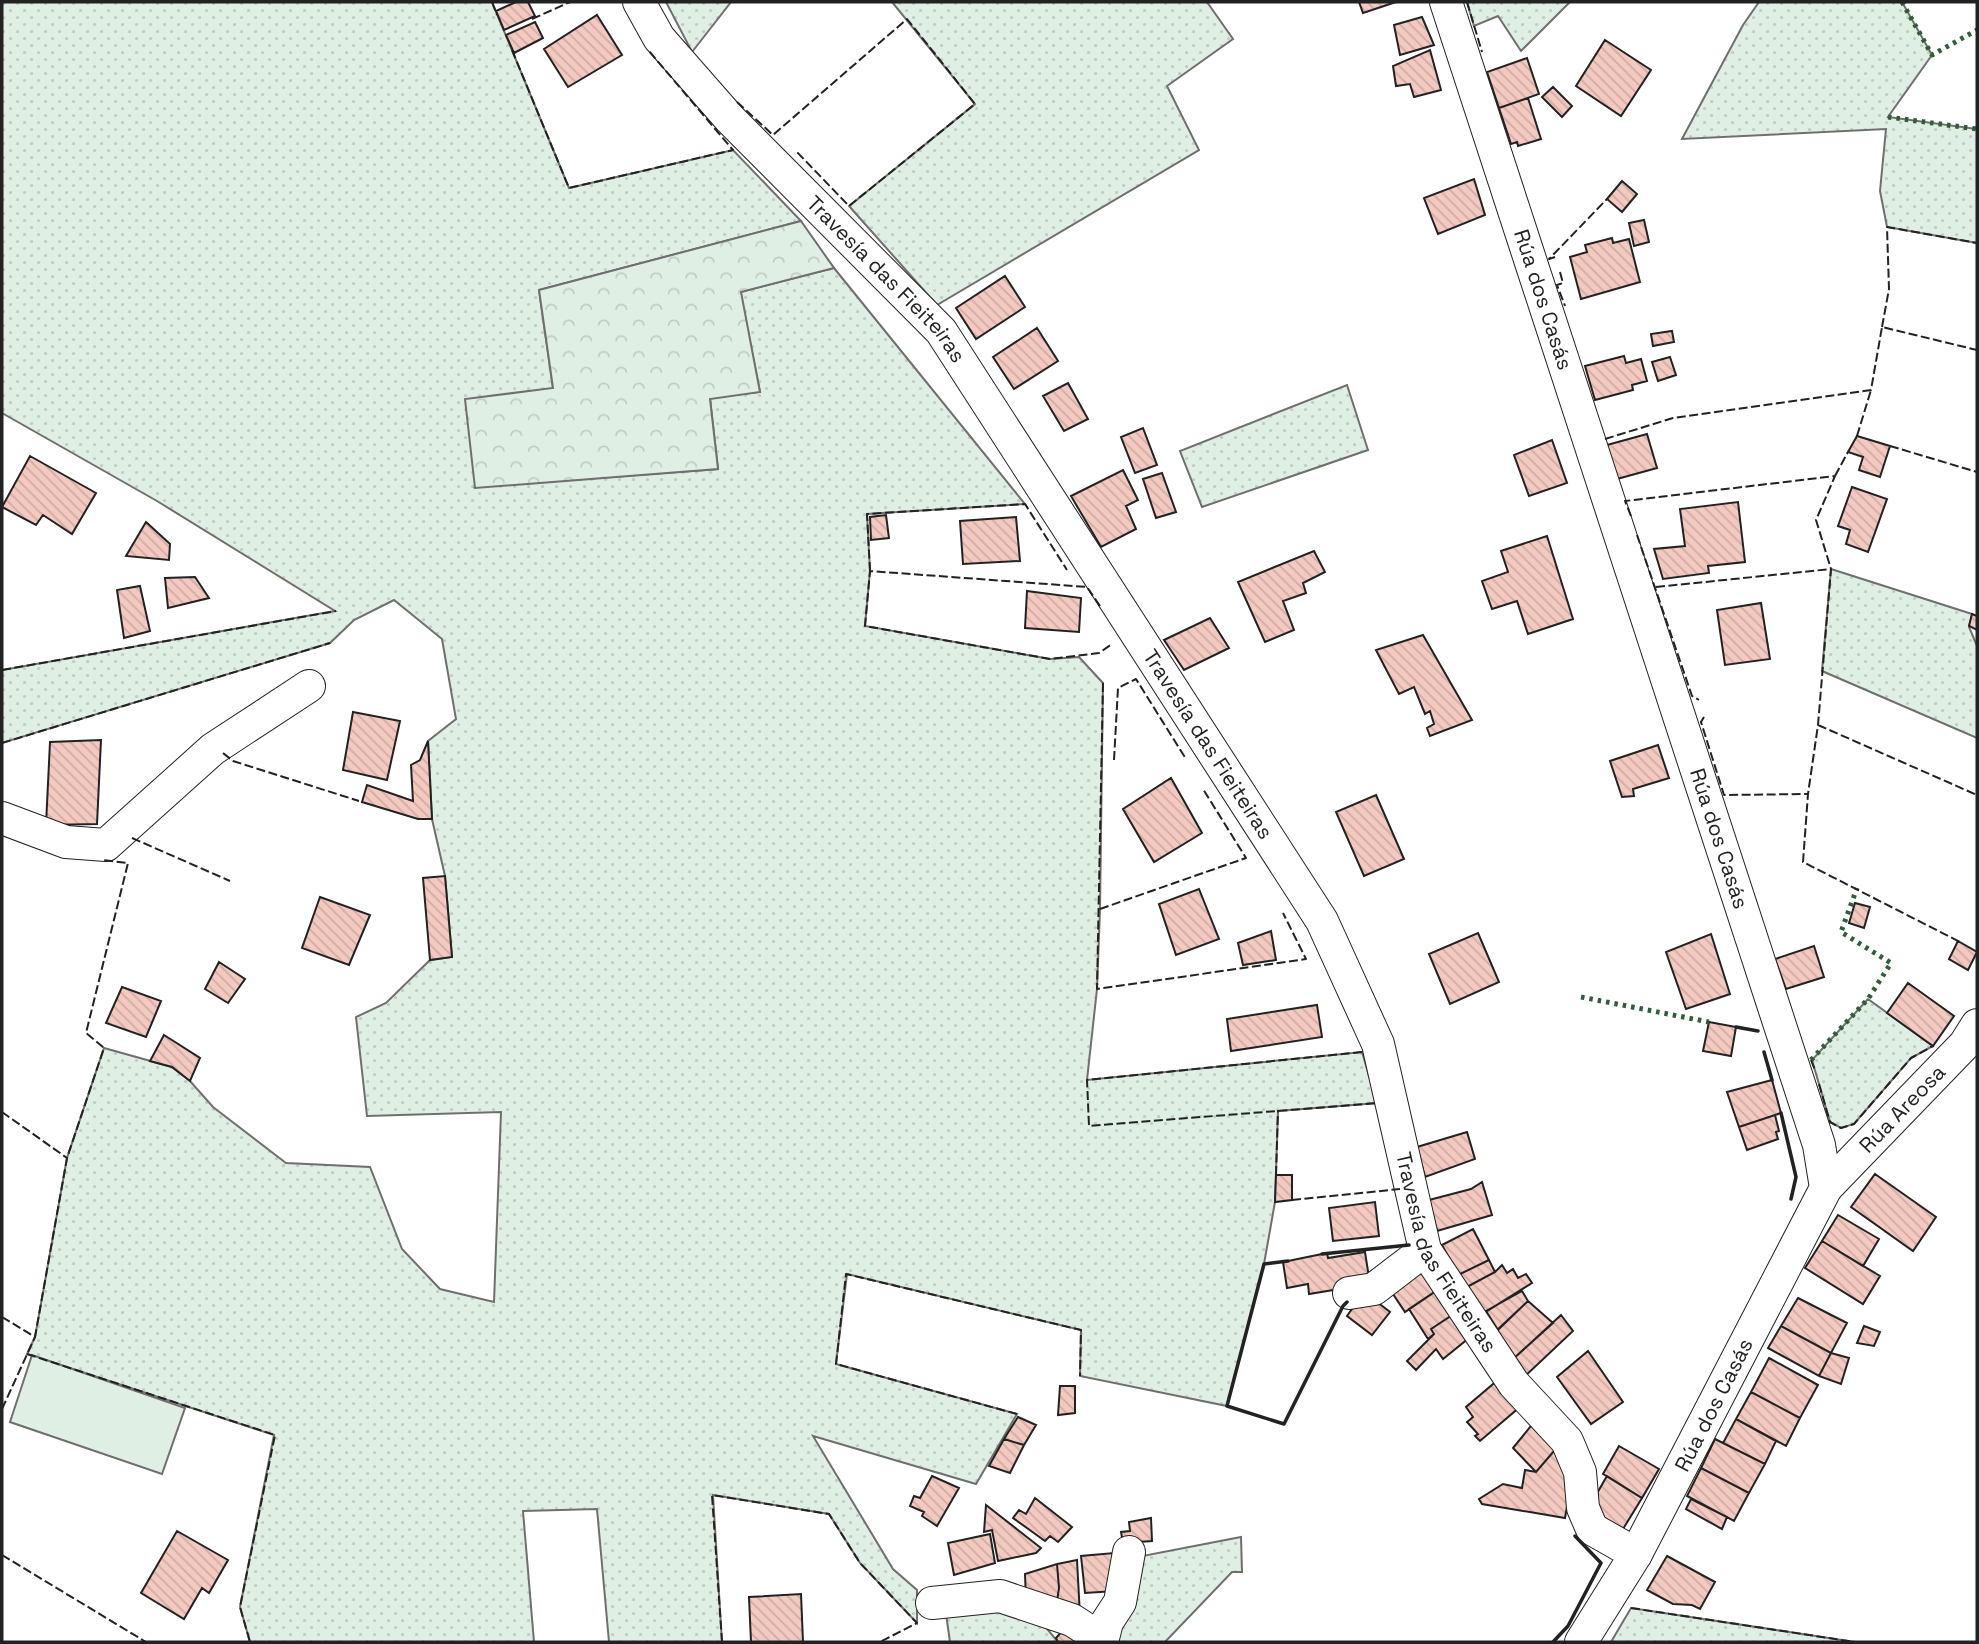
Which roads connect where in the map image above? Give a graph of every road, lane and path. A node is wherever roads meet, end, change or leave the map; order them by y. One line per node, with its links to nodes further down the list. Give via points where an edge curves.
1 (639, 2): 7 (street, Travesía das Fieiteiras, via 659,38 730,119 941,331 1315,910 1378,1044)
2 (1446, 2): 6 (street, Rúa dos Casás, via 1819,1145)
3 (309, 686): 4 (street, via 213,749 106,845 66,842)
4 (2, 818)
5 (1977, 1026): 6 (street, Rúa Areosa)
6 (1826, 1188): 10 (street, Rúa dos Casás)
7 (1425, 1250): 8 (street, via 1374,1289); 10 (street, Travesía das Fieiteiras, via 1514,1384 1567,1441 1580,1472 1583,1508 1592,1529)
8 (1349, 1293)
9 (1129, 1552): 12 (street, via 1120,1602)
10 (1636, 1554): 13 (street, Rúa dos Casás)
11 (932, 1603): 12 (street, via 1000,1596 1072,1620)
12 (1102, 1641)
13 (1581, 1642)

